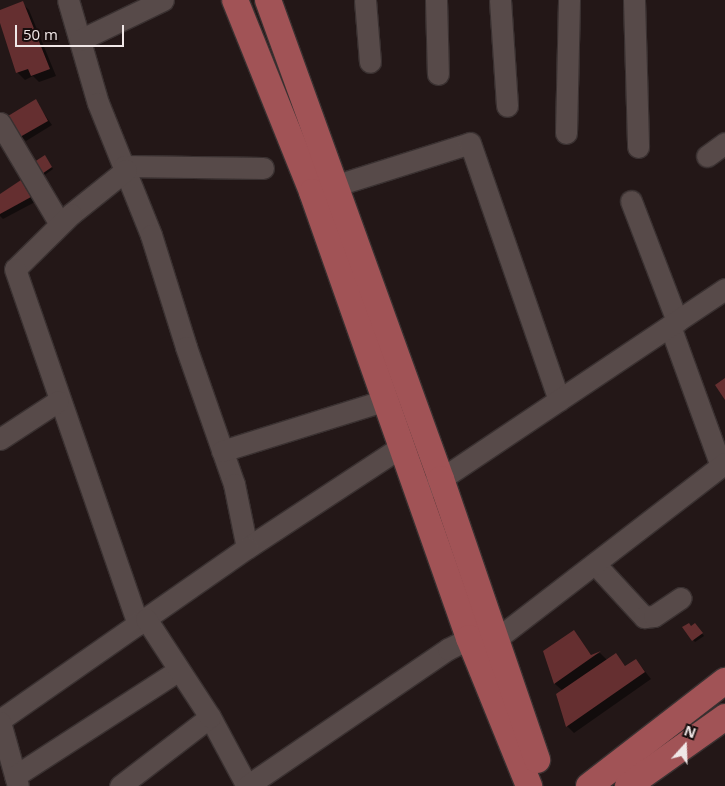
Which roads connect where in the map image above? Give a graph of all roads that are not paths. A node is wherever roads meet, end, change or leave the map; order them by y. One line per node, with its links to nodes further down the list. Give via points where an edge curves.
1 (68, 0): 11 (street)
2 (163, 0): 11 (street)
3 (268, 0): 4 (street); 10 (street); 22 (main road)
4 (280, 0)
5 (364, 0): 12 (street)
6 (436, 0): 13 (street)
7 (500, 0): 14 (street)
8 (569, 0): 16 (street)
9 (634, 0): 18 (street)
10 (237, 4): 28 (main road, via 312,192)
11 (80, 40): 20 (street, via 98,102)
12 (370, 62)
13 (438, 74)
14 (506, 106)
15 (0, 123): 24 (street)
16 (566, 133)
17 (725, 143): 19 (street)
18 (638, 147)
19 (707, 156)
20 (125, 168): 21 (street); 24 (street); 33 (street, via 151,235)
21 (262, 168)
22 (337, 185): 29 (street, via 470,143); 35 (main road)
23 (630, 201): 27 (street)
24 (60, 224): 25 (street)
25 (7, 273): 30 (street)
26 (725, 289): 27 (street)
27 (674, 324): 29 (street); 34 (street)
28 (386, 400): 32 (main road); 33 (street)
29 (558, 400): 35 (street)
30 (58, 401): 31 (street); 40 (street)
31 (0, 439)
32 (402, 446): 36 (main road); 37 (street)
33 (222, 451): 37 (street, via 234,484)
34 (723, 464): 38 (street)
35 (441, 478): 36 (street); 41 (main road)
36 (419, 494): 41 (main road)
37 (248, 548): 40 (street)
38 (596, 565): 39 (street, via 644,617 654,616); 41 (street)
39 (681, 598)
40 (142, 621): 42 (street); 46 (street)
41 (485, 635): 50 (street, via 448,649); 51 (main road); 52 (main road)
42 (180, 670): 45 (street); 48 (street)
43 (722, 688): 53 (main road)
44 (725, 716): 54 (main road)
45 (210, 718): 49 (street); 50 (street)
46 (0, 721): 47 (street)
47 (3, 740): 48 (street)
48 (17, 781)
49 (120, 786)
50 (247, 786)
51 (529, 786)
52 (546, 786)
53 (589, 786)
54 (628, 786)

